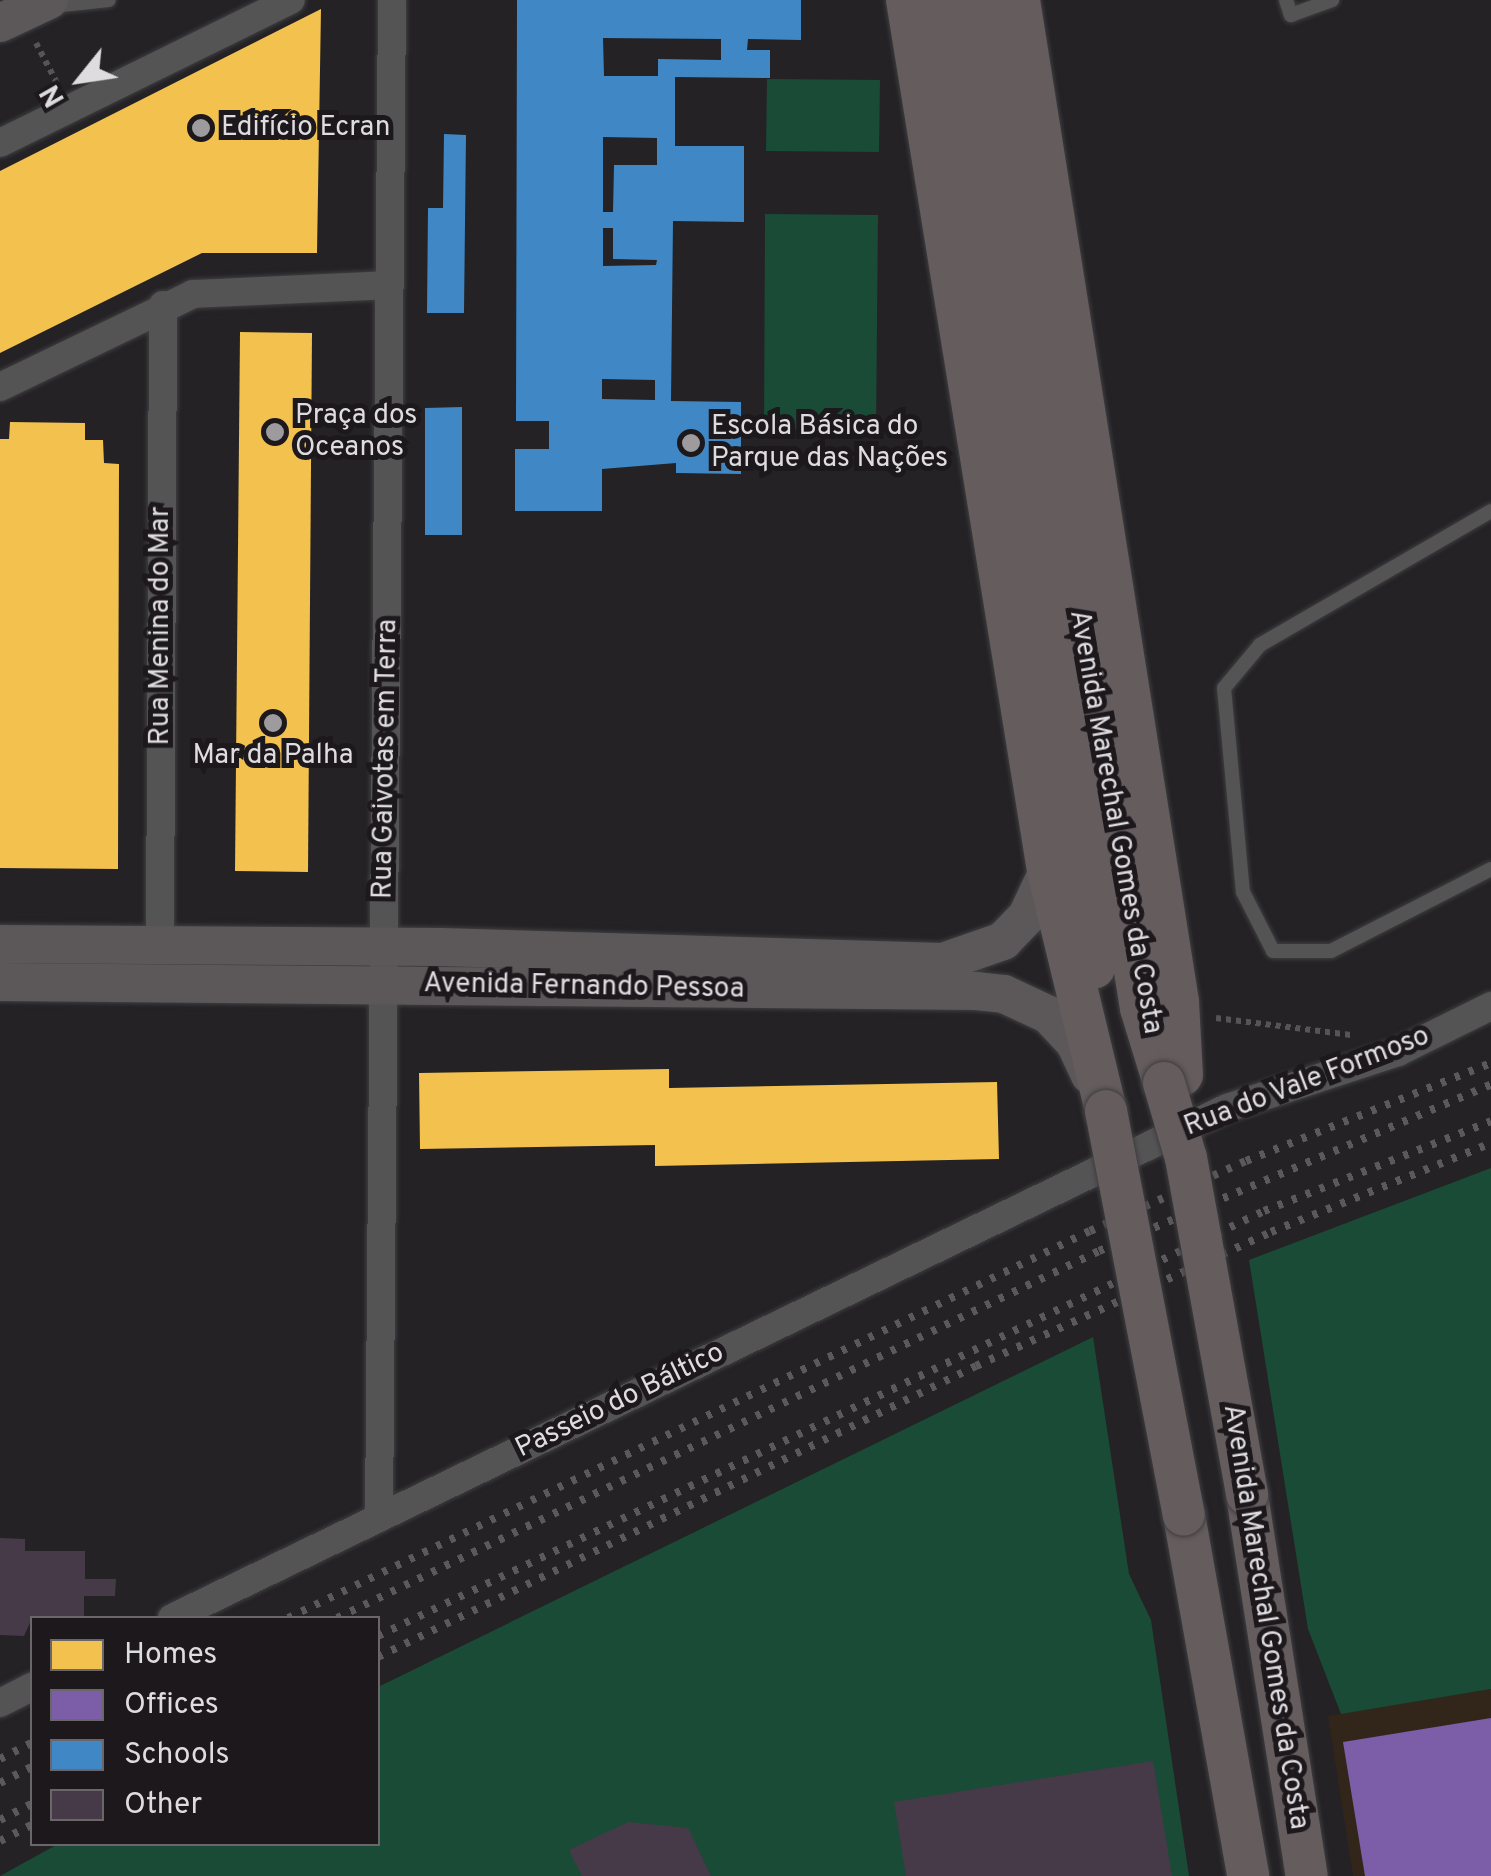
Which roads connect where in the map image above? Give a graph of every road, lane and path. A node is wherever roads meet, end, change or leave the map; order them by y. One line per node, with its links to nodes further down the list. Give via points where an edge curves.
1 (108, 0): 10 (lane)
2 (290, 0): 11 (street)
3 (392, 0): 13 (street, Rua Gaivotas em Terra)
4 (907, 0): 18 (main road)
5 (944, 0): 19 (main road, Avenida Marechal Gomes da Costa)
6 (980, 0): 19 (main road, Avenida Marechal Gomes da Costa)
7 (1019, 0): 25 (main road)
8 (1286, 0): 9 (lane, via 1292,15)
9 (1332, 0)
10 (28, 16): 11 (path)
11 (70, 109): 12 (street)
12 (0, 143)
13 (388, 284): 14 (street, via 229,289); 22 (street, Rua Gaivotas em Terra)
14 (163, 305): 15 (street); 21 (street, Rua Menina do Mar)
15 (0, 387)
16 (1491, 511): 17 (lane, via 1260,646 1224,688 1242,892 1273,951 1331,951)
17 (1491, 869)
18 (1048, 870): 22 (street, Avenida Fernando Pessoa, via 1027,916 1002,941 943,962); 29 (main road)
19 (1104, 886): 28 (main road, Avenida Marechal Gomes da Costa, via 1141,1008); 29 (main road, Avenida Marechal Gomes da Costa)
20 (0, 944): 21 (street, Avenida Fernando Pessoa)
21 (160, 946): 22 (street, Avenida Fernando Pessoa)
22 (383, 948): 24 (street, Rua Gaivotas em Terra)
23 (0, 982): 24 (street, Avenida Fernando Pessoa)
24 (383, 986): 29 (street, Avenida Fernando Pessoa, via 1004,994 1063,1028); 31 (street, Rua Gaivotas em Terra)
25 (1178, 1002): 27 (path, via 1230,1025 1310,1026); 28 (main road)
26 (1491, 1006): 27 (street, Rua do Vale Formoso)
27 (1398, 1052): 30 (street, Rua do Vale Formoso, via 1227,1108)
28 (1173, 1079): 36 (main road, Avenida Marechal Gomes da Costa, bridge)
29 (1106, 1111): 35 (main road, Avenida Marechal Gomes da Costa, bridge)
30 (1068, 1183): 31 (street, Passeio do Báltico)
31 (379, 1518): 32 (street, Passeio do Báltico)
32 (176, 1616)
33 (30, 1688): 34 (street)
34 (0, 1703)
35 (1248, 1876)
36 (1307, 1876)

